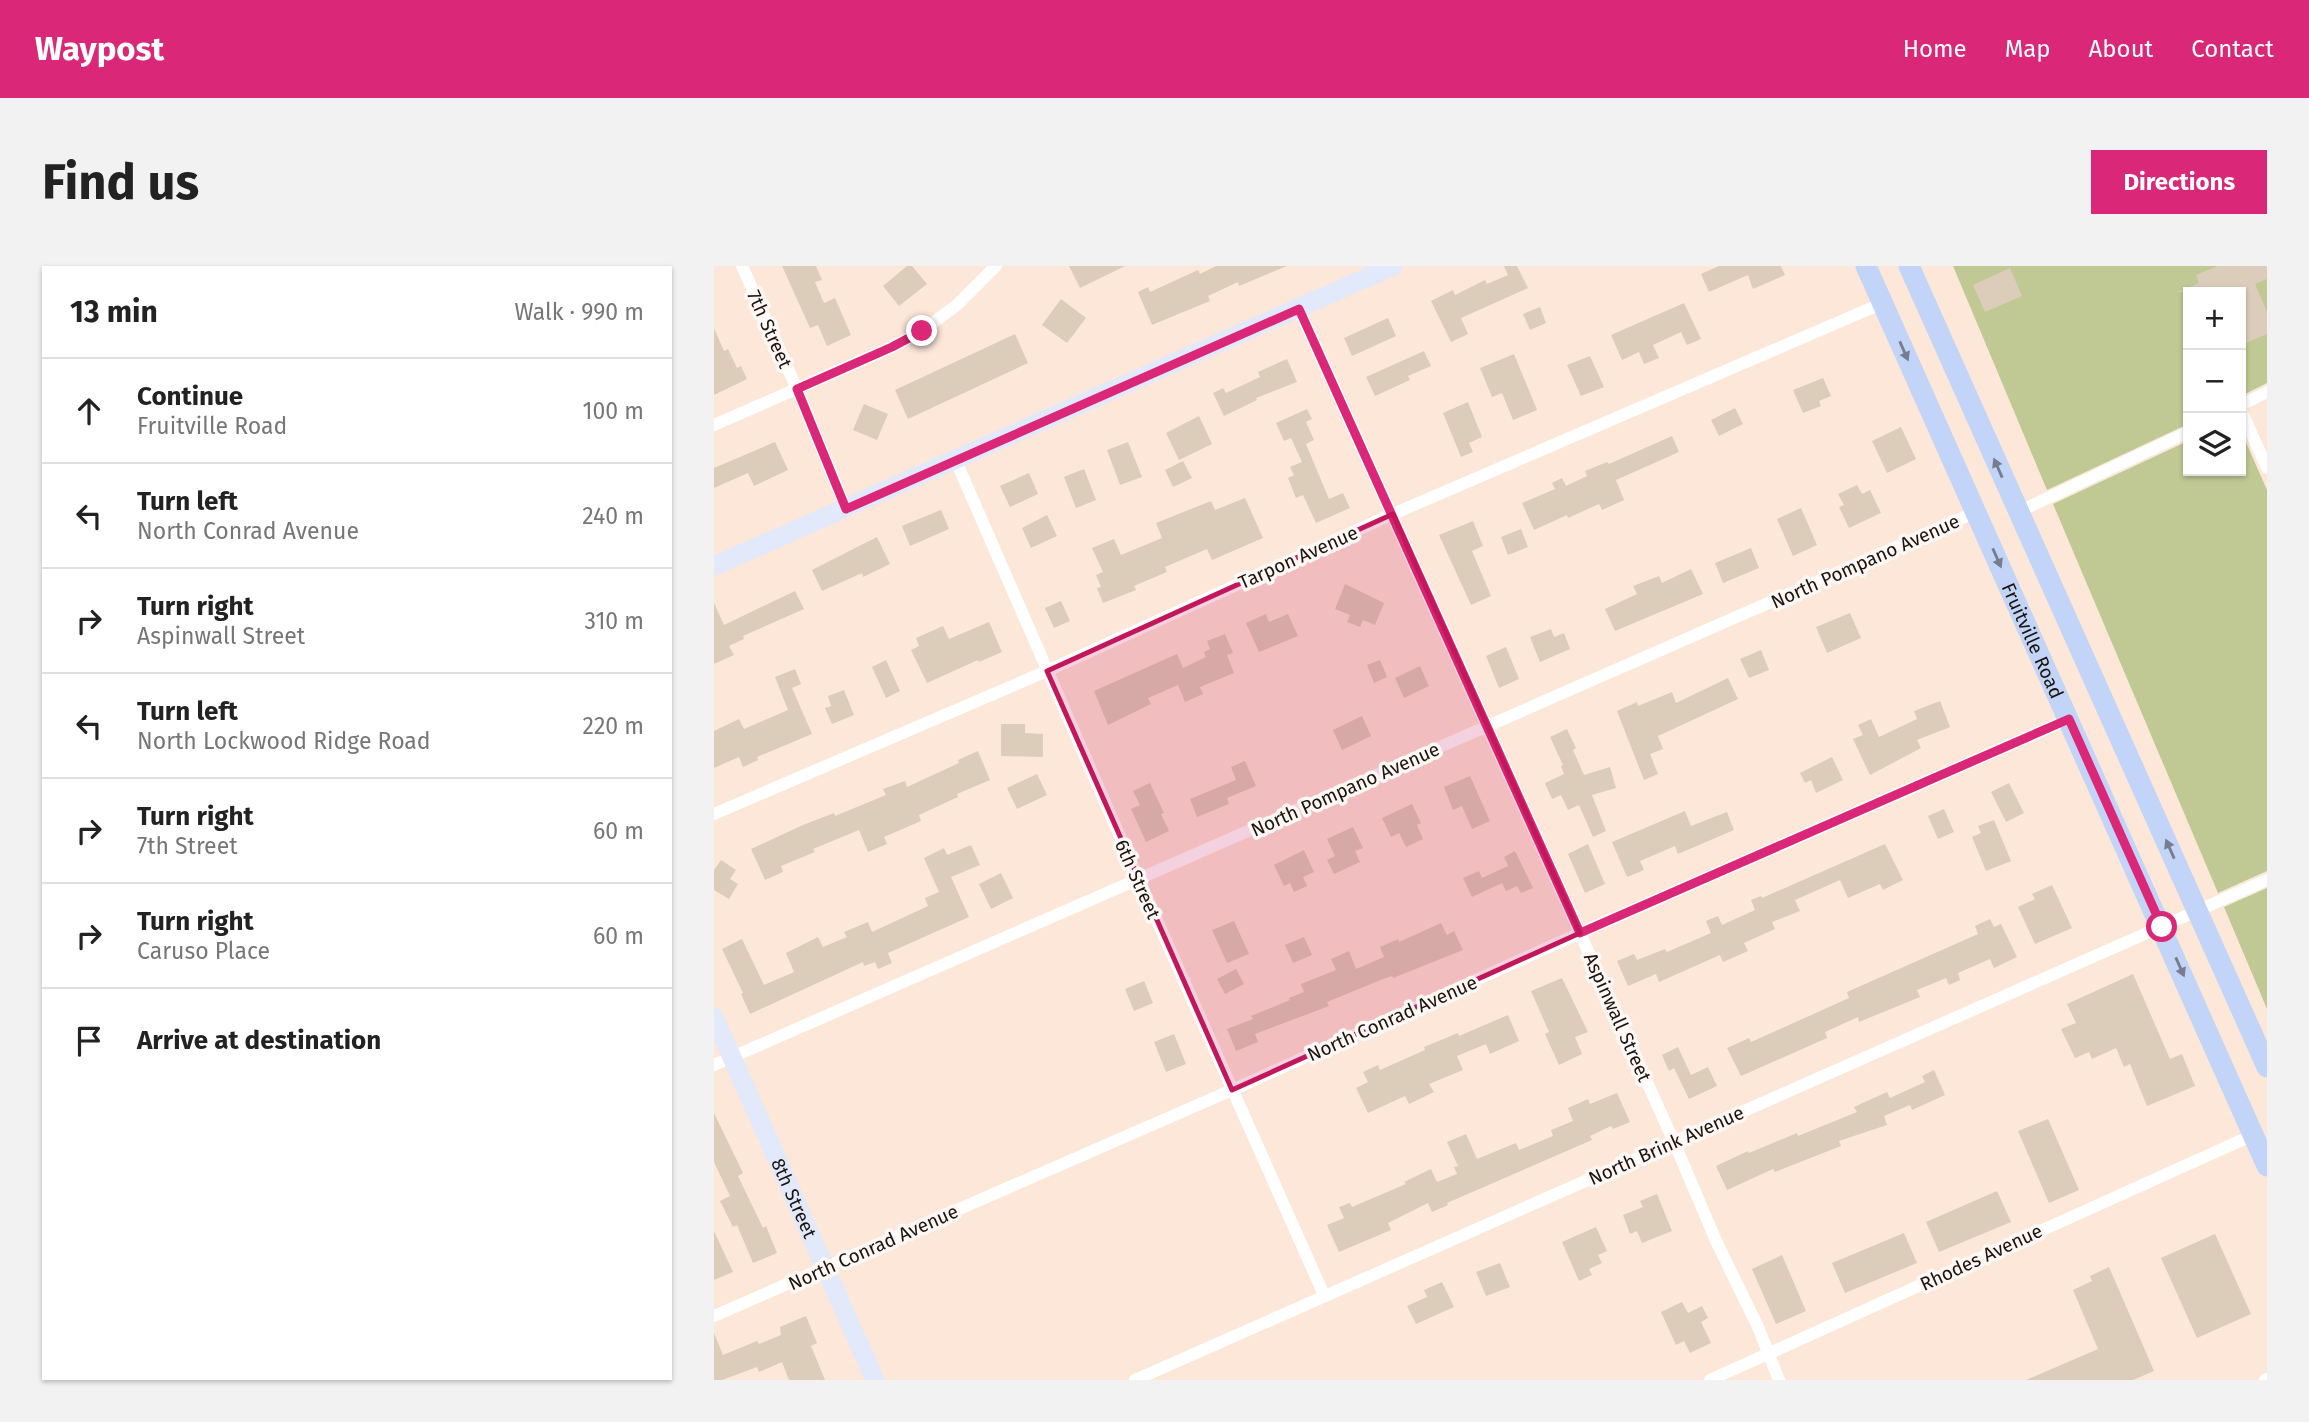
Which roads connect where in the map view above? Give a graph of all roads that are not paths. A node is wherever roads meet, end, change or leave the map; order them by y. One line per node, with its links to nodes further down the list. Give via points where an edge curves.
1 (742, 266): 8 (street, 7th Street)
2 (996, 266): 8 (street, via 957,305 922,331)
3 (1393, 266): 7 (street)
4 (1866, 266): 6 (main road, Fruitville Road)
5 (1909, 266): 17 (main road, Fruitville Road, one-way to 5)
6 (1883, 303): 18 (main road, Fruitville Road, one-way to 18); 19 (street, Tarpon Avenue)
7 (1299, 309): 14 (street); 19 (street, Aspinwall Street)
8 (797, 389): 12 (street); 16 (street, 7th Street)
9 (2267, 392): 10 (street)
10 (2246, 405)
11 (2243, 413): 15 (street)
12 (714, 425)
13 (2183, 434): 17 (street)
14 (956, 461): 16 (street); 21 (street, 6th Street)
15 (2267, 468)
16 (846, 509): 20 (street)
17 (2018, 512): 27 (main road, Fruitville Road, one-way to 17)
18 (1976, 513): 22 (main road, Fruitville Road, one-way to 22); 23 (street, North Pompano Avenue)
19 (1393, 514): 21 (street, Tarpon Avenue); 23 (street, Aspinwall Street)
20 (714, 566)
21 (1047, 671): 24 (street, Tarpon Avenue); 25 (street, 6th Street)
22 (2069, 719): 28 (main road, Fruitville Road); 29 (street, North Conrad Avenue)
23 (1488, 726): 25 (street, North Pompano Avenue); 29 (street, Aspinwall Street)
24 (714, 814)
25 (1139, 880): 31 (street, North Pompano Avenue); 33 (street, 6th Street)
26 (2267, 880): 27 (street, North Brink Avenue)
27 (2198, 911): 28 (street, North Brink Avenue); 32 (main road, Fruitville Road)
28 (2162, 927): 34 (main road, Fruitville Road, one-way to 34); 35 (street, North Brink Avenue)
29 (1580, 933): 33 (street, North Conrad Avenue); 35 (street, Aspinwall Street)
30 (714, 1017): 31 (street, 8th Street)
31 (723, 1061): 37 (street, 8th Street)
32 (2267, 1067)
33 (1233, 1090): 37 (street, North Conrad Avenue); 38 (street, 6th Street)
34 (2253, 1135): 36 (main road, Fruitville Road); 40 (street, Rhodes Avenue)
35 (1674, 1142): 38 (street, North Brink Avenue); 40 (street, Aspinwall Street)
36 (2267, 1166)
37 (825, 1268): 39 (street, North Conrad Avenue); 41 (street, 8th Street)
38 (1324, 1295): 42 (street, North Brink Avenue)
39 (714, 1317)
40 (1767, 1355): 43 (street, Rhodes Avenue); 44 (street, Aspinwall Street)
41 (875, 1380)
42 (1135, 1380)
43 (1710, 1380)
44 (1779, 1380)

